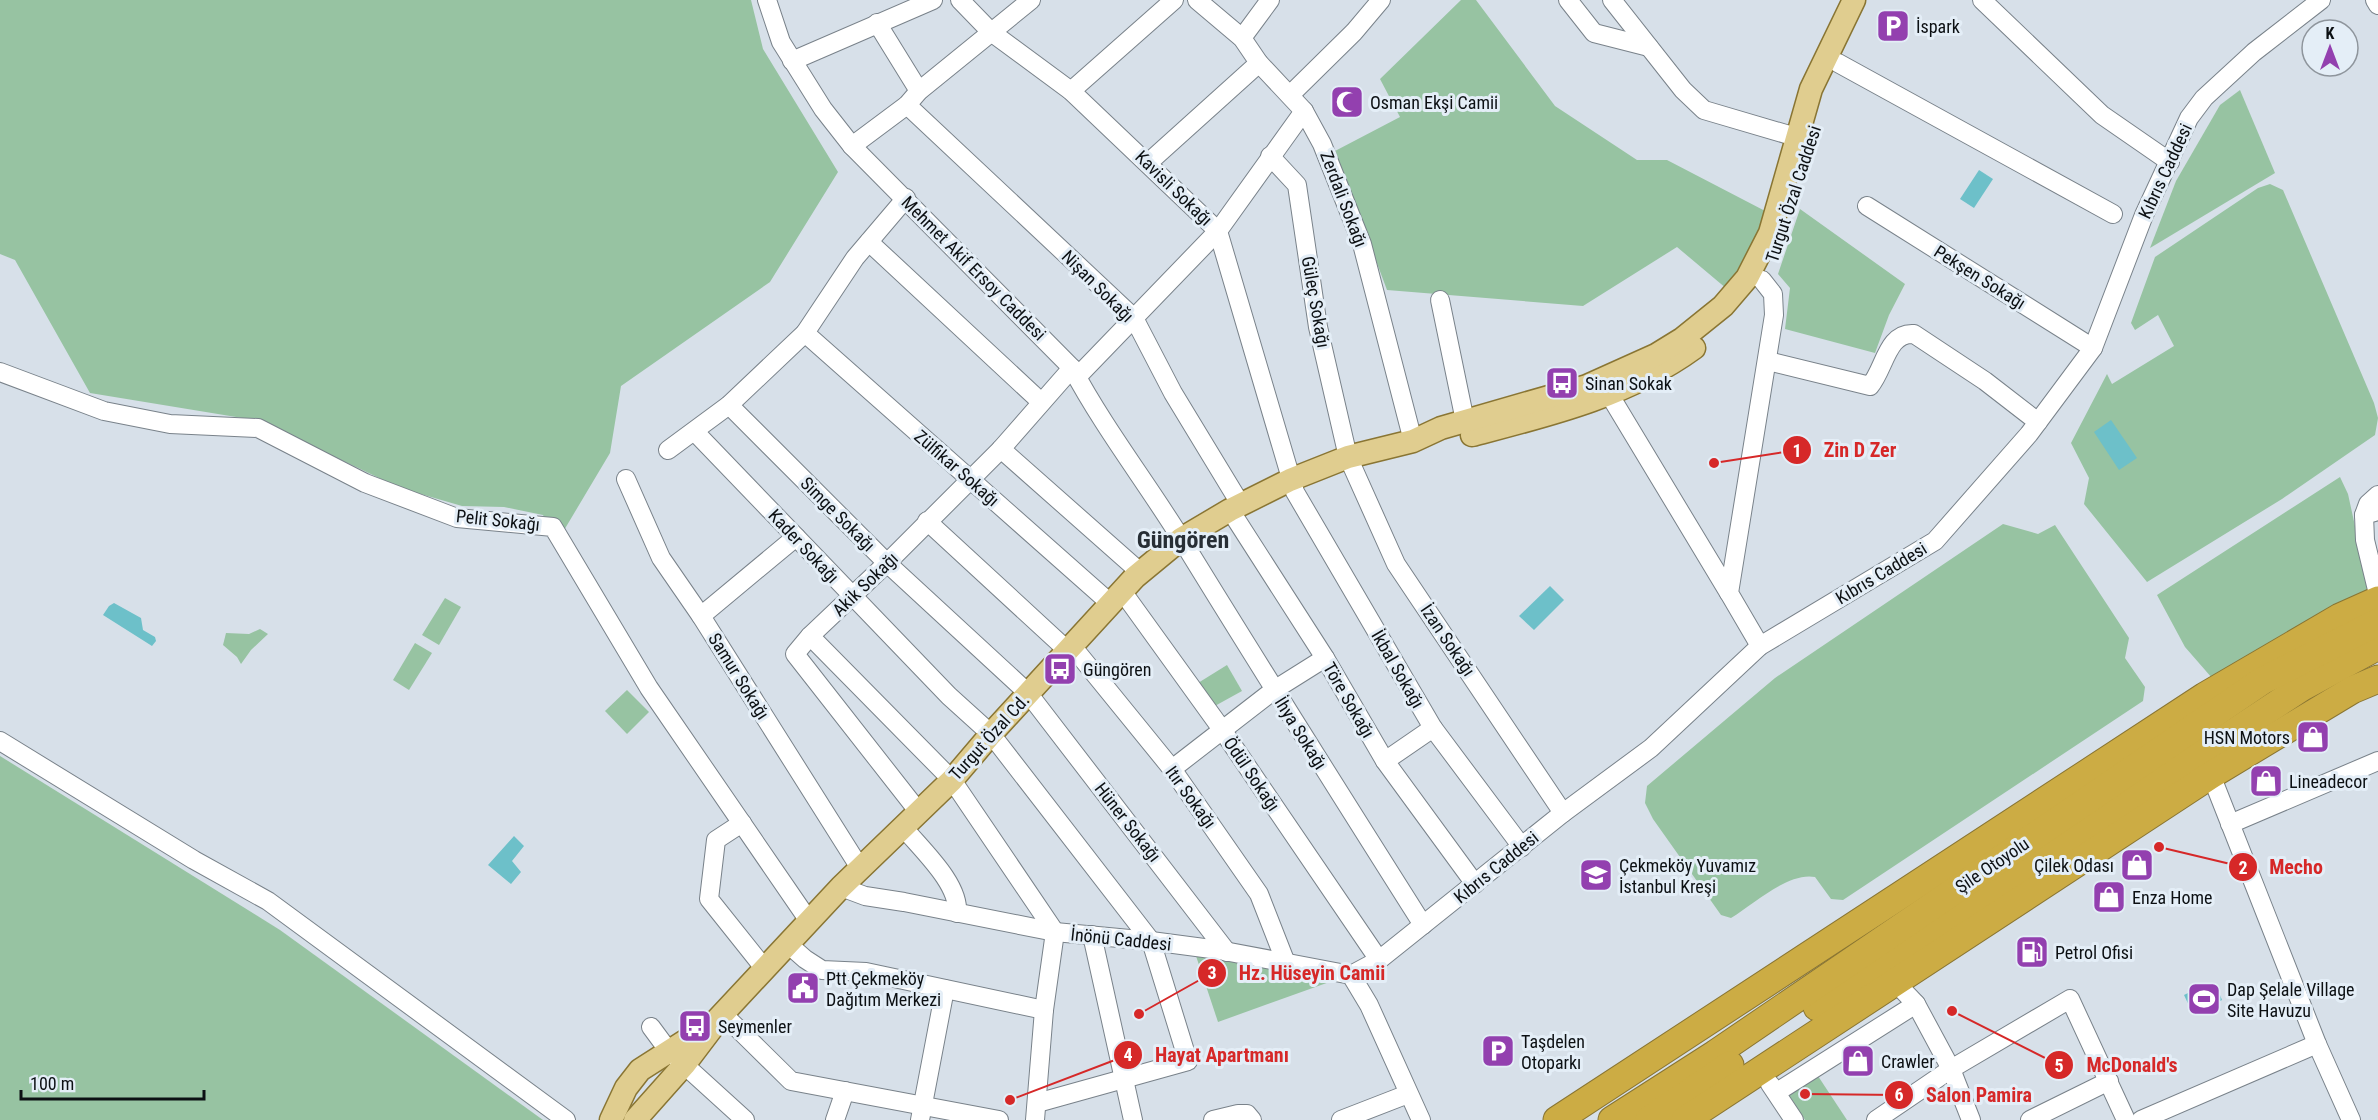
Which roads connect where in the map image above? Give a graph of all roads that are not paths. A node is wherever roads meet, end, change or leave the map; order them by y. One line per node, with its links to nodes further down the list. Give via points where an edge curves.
1 (767, 0): 21 (street, Mehmet Akif Ersoy Caddesi)
2 (933, 0): 17 (street)
3 (960, 0): 18 (street, Kavisli Sokağı)
4 (1030, 0): 18 (street)
5 (1174, 0): 25 (street)
6 (1197, 0): 19 (street, Zerdali Sokağı)
7 (1270, 0): 19 (street)
8 (1381, 0): 26 (street)
9 (1568, 0): 20 (street, via 1594,33)
10 (1612, 0): 20 (street)
11 (1854, 0): 29 (main road, Turgut Özal Caddesi, via 1811,89)
12 (1870, 0): 23 (main road, Turgut Özal Caddesi)
13 (1982, 0): 32 (street, via 2102,115)
14 (2321, 0): 32 (street, Kıbrıs Caddesi, via 2254,52 2204,98 2189,118)
15 (2375, 0): 16 (street)
16 (2378, 5)
17 (877, 23): 21 (street); 24 (street)
18 (991, 32): 24 (street); 25 (street, Kavisli Sokağı)
19 (1242, 38): 22 (street, Zerdali Sokağı)
20 (1649, 47): 29 (street, via 1704,110)
21 (792, 61): 30 (street, Mehmet Akif Ersoy Caddesi)
22 (1258, 63): 26 (street, Zerdali Sokağı); 33 (street)
23 (1838, 63): 29 (main road, Turgut Özal Caddesi); 36 (street)
24 (919, 91): 27 (street)
25 (1071, 91): 33 (street, Kavisli Sokağı)
26 (1290, 95): 28 (street, Zerdali Sokağı)
27 (906, 105): 30 (street); 41 (street, Nişan Sokağı)
28 (1304, 111): 31 (street, Akik Sokağı); 53 (street, Zerdali Sokağı, via 1322,144 1362,244)
29 (1803, 139): 39 (main road, Turgut Özal Caddesi, via 1781,239)
30 (852, 146): 34 (street, Mehmet Akif Ersoy Caddesi)
31 (1270, 156): 37 (street, Akik Sokağı); 56 (street, Güleç Sokağı, via 1297,185 1318,327)
32 (2170, 162): 43 (street, Kıbrıs Caddesi, via 2144,215)
33 (1148, 163): 37 (street, Kavisli Sokağı)
34 (906, 198): 38 (street); 46 (street, Mehmet Akif Ersoy Caddesi)
35 (1867, 206): 43 (street, Pekşen Sokağı)
36 (2113, 214)
37 (1218, 231): 41 (street, Akik Sokağı); 59 (street, Kavisli Sokağı)
38 (869, 242): 42 (street); 48 (street)
39 (1758, 275): 44 (street, via 1773,294); 47 (main road, Turgut Özal Caddesi, via 1739,310 1705,340 1664,368); 50 (main road, Turgut Özal Caddesi, via 1704,323 1656,355 1587,386)
40 (1440, 300): 50 (street)
41 (1134, 318): 46 (street, Akik Sokağı); 61 (street, Nişan Sokağı)
42 (805, 333): 49 (street); 58 (street, Zülfikar Sokağı)
43 (2093, 348): 51 (street, Kıbrıs Caddesi)
44 (1768, 362): 51 (street, via 1870,386 1894,341 1914,334); 68 (street)
45 (0, 372): 94 (street, Pelit Sokağı, via 104,411 170,424 258,428 365,483 457,518 553,526 650,688)
46 (1075, 372): 48 (street, Akik Sokağı); 65 (street, Mehmet Akif Ersoy Caddesi)
47 (1609, 394): 53 (main road, Turgut Özal Caddesi, via 1553,414 1456,439); 68 (street)
48 (1041, 402): 54 (street, Akik Sokağı)
49 (729, 405): 52 (street); 66 (street, Simge Sokağı)
50 (1466, 421): 53 (main road, Turgut Özal Caddesi)
51 (2038, 422): 76 (street, Kıbrıs Caddesi, via 1935,541)
52 (695, 432): 55 (street); 64 (street, Kader Sokağı)
53 (1418, 440): 56 (main road, Turgut Özal Cd.)
54 (1001, 449): 58 (street, Akik Sokağı); 67 (street)
55 (668, 450)
56 (1348, 457): 59 (main road, Turgut Özal Cd.); 92 (street, İzan Sokağı, via 1396,564)
57 (626, 479): 73 (street, Samur Sokağı, via 661,558)
58 (969, 480): 63 (street, Akik Sokağı); 71 (street, Zülfikar Sokağı)
59 (1290, 480): 61 (main road, Turgut Özal Cd.); 83 (street, İkbal Sokağı)
60 (2378, 495): 62 (street, via 2368,504)
61 (1236, 508): 65 (main road, Turgut Özal Cd.); 79 (street, Töre Sokağı)
62 (2371, 513): 69 (street, via 2364,540)
63 (927, 521): 66 (street, Akik Sokağı); 78 (street, Itır Sokağı)
64 (796, 537): 70 (street, Kader Sokağı); 73 (street)
65 (1181, 539): 67 (main road, Turgut Özal Cd.); 81 (street, İhya Sokağı)
66 (888, 563): 70 (street, Akik Sokağı); 82 (street, Simge Sokağı)
67 (1140, 572): 71 (main road, Turgut Özal Cd.)
68 (1729, 593): 76 (street)
69 (2378, 594)
70 (852, 597): 75 (street, Akik Sokağı); 85 (street, Kader Sokağı)
71 (1116, 597): 78 (main road, Turgut Özal Cd.); 84 (street, Ödül Sokağı)
72 (2378, 600): 141 (highway, via 2340,617 2205,696)
73 (701, 616): 97 (street, Samur Sokağı)
74 (2378, 622): 142 (highway, Şile Otoyolu, via 2262,681)
75 (810, 636): 91 (street); 93 (street, Akik Sokağı, via 795,654)
76 (1760, 646): 92 (street, Kıbrıs Caddesi, via 1651,747)
77 (2378, 646): 143 (highway, Şile Otoyolu, via 2301,688)
78 (1069, 648): 82 (main road, Turgut Özal Cd.); 89 (street, Itır Sokağı)
79 (1325, 658): 81 (street); 87 (street, Töre Sokağı)
80 (2378, 679): 90 (highway, via 2331,702)
81 (1274, 690): 84 (street); 102 (street, İhya Sokağı)
82 (1028, 693): 85 (main road, Turgut Özal Cd.); 107 (street, Hüner Sokağı)
83 (1433, 728): 87 (street); 96 (street, İkbal Sokağı)
84 (1223, 731): 89 (street); 108 (street, Ödül Sokağı)
85 (991, 734): 91 (main road, Turgut Özal Cd.); 105 (street, Kader Sokağı)
86 (0, 741): 130 (street, via 268,901)
87 (1385, 761): 98 (street, Töre Sokağı)
88 (2378, 761): 95 (street)
89 (1172, 769): 109 (street, Itır Sokağı, via 1259,894)
90 (2211, 775): 95 (street); 112 (highway)
91 (952, 780): 93 (main road, Turgut Özal Cd.); 103 (street)
92 (1563, 813): 96 (street, Kıbrıs Caddesi)
93 (911, 819): 97 (main road, Turgut Özal Cd.); 100 (street, via 958,902)
94 (742, 823): 101 (street, Pelit Sokağı); 110 (street, via 716,840 709,899)
95 (2230, 824): 118 (street)
96 (1522, 847): 98 (street, Kıbrıs Caddesi)
97 (860, 868): 99 (main road, Turgut Özal Cd.)
98 (1475, 884): 102 (street, Kıbrıs Caddesi)
99 (841, 887): 100 (street, İnönü Caddesi, via 865,896); 101 (main road, Turgut Özal Cd.)
100 (957, 913): 103 (street, İnönü Caddesi)
101 (809, 921): 106 (main road, Turgut Özal Cd.)
102 (1423, 925): 108 (street, Kıbrıs Caddesi)
103 (1054, 932): 104 (street, İnönü Caddesi); 115 (street)
104 (1092, 935): 105 (street, İnönü Caddesi); 122 (street)
105 (1152, 941): 107 (street, İnönü Caddesi); 122 (street, via 1188,1061)
106 (788, 944): 110 (main road, Turgut Özal Cd.); 113 (street, via 822,969 866,972)
107 (1227, 952): 109 (street, İnönü Caddesi)
108 (1379, 960): 111 (street, Kıbrıs Caddesi)
109 (1286, 963): 111 (street, İnönü Caddesi)
110 (764, 969): 116 (main road, Turgut Özal Cd.)
111 (1351, 975): 126 (street, via 1369,1005)
112 (1895, 982): 114 (street); 121 (highway)
113 (945, 988): 115 (street); 128 (street)
114 (1916, 1004): 120 (street); 125 (street)
115 (1044, 1010): 127 (street)
116 (719, 1018): 119 (main road, Turgut Özal Cd., via 711,1032); 124 (street, via 791,1081)
117 (651, 1027): 119 (street)
118 (2317, 1044): 149 (street); 150 (street)
119 (676, 1057): 131 (main road, Turgut Özal Cd., via 640,1070); 132 (main road, Turgut Özal Cd.); 133 (street)
120 (1951, 1069): 123 (street, via 2070,999); 145 (street); 146 (street)
121 (1760, 1071): 125 (street); 129 (highway)
122 (1123, 1080): 127 (street); 136 (street)
123 (2109, 1080): 147 (street); 148 (street)
124 (845, 1091): 128 (street); 134 (street)
125 (1777, 1092): 144 (street)
126 (1408, 1094): 139 (street); 140 (street)
127 (1036, 1112)
128 (921, 1113): 135 (street)
129 (1690, 1119)
130 (566, 1120)
131 (611, 1120)
132 (635, 1120)
133 (745, 1120)
134 (835, 1120)
135 (999, 1120)
136 (1133, 1120)
137 (1213, 1120): 138 (street, via 1238,1114 1247,1114)
138 (1252, 1120)
139 (1341, 1120)
140 (1421, 1120)
141 (1557, 1120)
142 (1612, 1120)
143 (1649, 1120)
144 (1794, 1120)
145 (1875, 1120)
146 (1971, 1120)
147 (2030, 1120)
148 (2126, 1120)
149 (2141, 1120)
150 (2350, 1120)

